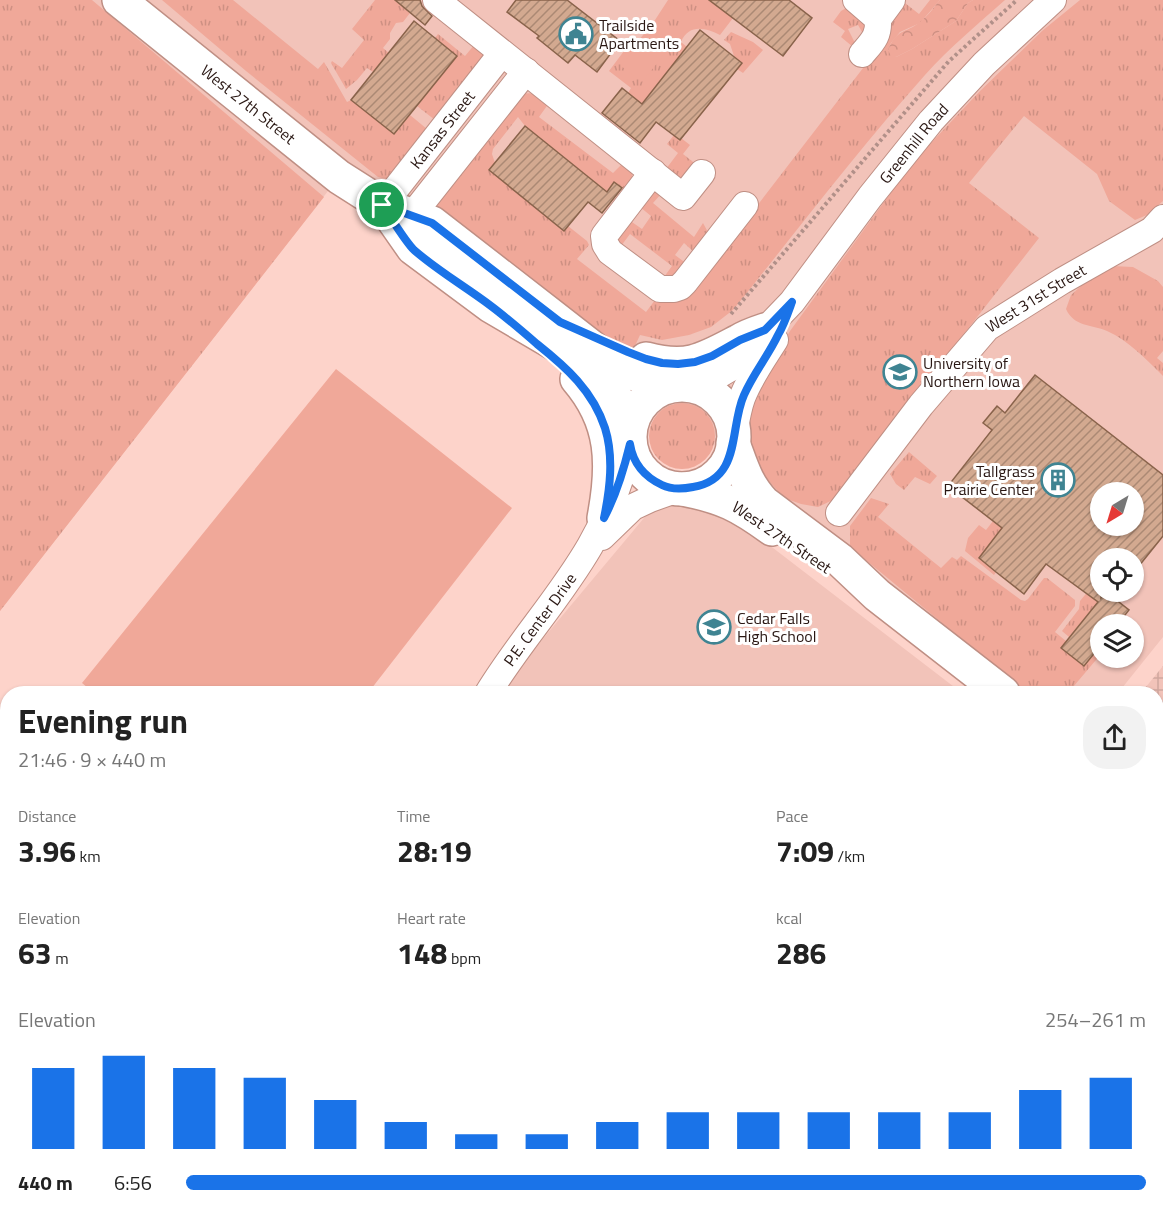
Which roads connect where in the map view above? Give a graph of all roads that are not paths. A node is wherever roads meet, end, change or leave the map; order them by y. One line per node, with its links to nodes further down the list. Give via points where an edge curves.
1 (119, 0): 14 (main road, West 27th Street, via 339,177)
2 (436, 0): 6 (street)
3 (856, 0): 5 (street)
4 (1053, 0): 16 (street, Greenhill Road, via 984,64 931,121)
5 (885, 9): 7 (street, via 873,41)
6 (502, 53): 8 (street); 9 (street, Kansas Street)
7 (862, 54)
8 (526, 71): 10 (street); 11 (street)
9 (443, 128): 10 (street); 14 (street, Kansas Street)
10 (467, 146): 14 (street)
11 (653, 172): 12 (street, via 684,197); 13 (street, via 604,236 610,252 660,289 680,287)
12 (702, 173)
13 (745, 205)
14 (398, 217): 17 (main road, West 27th Street, via 412,248); 18 (main road, West 27th Street, via 432,223)
15 (1163, 218): 24 (street, West 31st Street, via 1152,230 987,328 921,405)
16 (792, 302): 19 (street, Greenhill Road); 22 (street, Greenhill Road, via 778,336 742,398)
17 (491, 306): 21 (main road, West 27th Street, via 597,372 623,410); 25 (main road, via 571,372 594,403 605,428 610,470 609,493)
18 (560, 322): 19 (main road, via 646,359 678,364 712,356); 20 (main road, West 27th Street, via 623,369 659,384)
19 (765, 330): 20 (street, Greenhill Road, via 734,366 717,376)
20 (683, 385): 21 (main road, via 657,390 642,401 633,417); 22 (main road, via 709,392 722,403 731,418)
21 (630, 439): 23 (main road, via 639,468 651,480); 25 (street, P.E. Center Drive, via 616,493)
22 (734, 439): 23 (main road, via 725,466 714,478 700,486); 26 (main road, West 27th Street, via 747,479 764,503 840,560)
23 (681, 489): 25 (street, P.E. Center Drive, via 633,507 607,534); 26 (main road, West 27th Street, via 708,494 742,508 833,572)
24 (839, 513)
25 (597, 532): 27 (street, P.E. Center Drive)
26 (877, 595): 28 (main road, West 27th Street)
27 (492, 686)
28 (995, 686)

